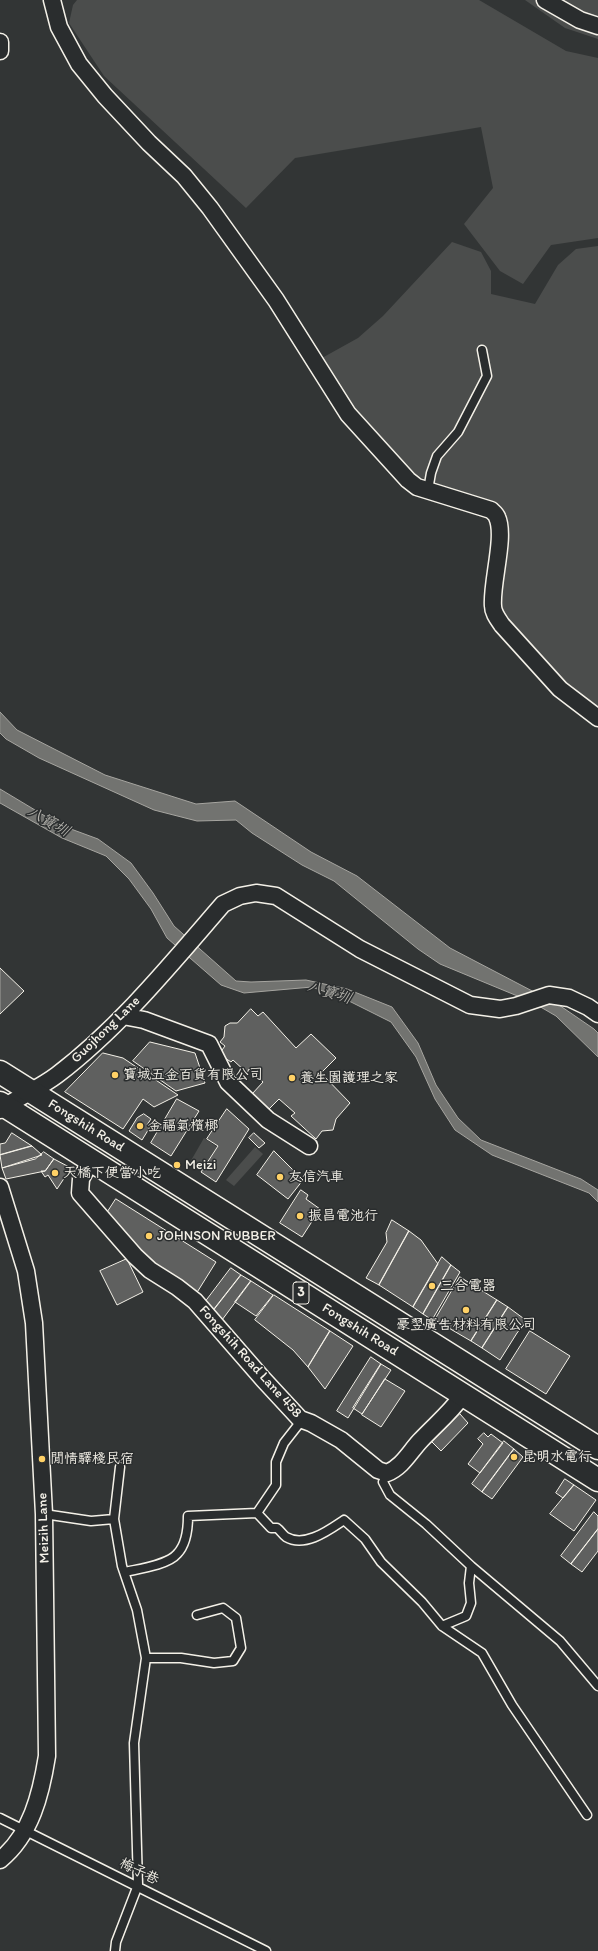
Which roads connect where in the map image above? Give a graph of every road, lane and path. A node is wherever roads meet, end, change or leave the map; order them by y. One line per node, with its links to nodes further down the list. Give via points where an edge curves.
1 (52, 0): 7 (street, via 59,27 79,64 105,96 184,176 210,208 276,300 348,414 408,480)
2 (545, 0): 3 (street, via 580,20)
3 (598, 26)
4 (0, 42): 5 (street)
5 (0, 51)
6 (482, 350): 7 (lane, via 487,376 458,432 437,456)
7 (428, 490): 8 (street, via 491,510 497,516 499,537 492,607 495,614 560,689)
8 (598, 718)
9 (598, 1014): 10 (street, Guojhong Lane, via 569,998 549,995 500,1009 470,1005 360,948 276,896 256,893 240,896 223,904)
10 (123, 1016): 12 (street, Guojhong Lane, via 93,1046 56,1076); 14 (street, via 144,1020 209,1044 228,1082 268,1120)
11 (0, 1072): 12 (main road, Fongshih Road / 3)
12 (31, 1091): 13 (street, Guojhong Lane); 19 (main road, Fongshih Road / 3)
13 (2, 1106): 15 (main road, Fongshih Road / 3)
14 (309, 1146)
15 (91, 1160): 17 (main road, Fongshih Road / 3); 18 (street, Fongshih Road Lane 458, via 81,1179 79,1198 150,1270 195,1301)
16 (0, 1187): 23 (street, Meizih Lane, via 26,1271 33,1315)
17 (463, 1395): 21 (street, via 449,1414 420,1441 397,1469); 22 (main road, Fongshih Road / 3)
18 (302, 1420): 21 (street, Fongshih Road Lane 458, via 341,1440 378,1470); 24 (lane, via 284,1443 276,1462 276,1485)
19 (598, 1448)
20 (120, 1467): 25 (lane)
21 (387, 1473): 26 (lane, via 383,1482 390,1494)
22 (598, 1480)
23 (44, 1514): 25 (lane, via 91,1521); 34 (street, Meizih Lane, via 47,1756 42,1789)
24 (257, 1514): 27 (lane, via 188,1516 187,1533 177,1555 160,1564); 29 (lane, via 271,1528 277,1528 286,1537 300,1540 314,1538 344,1520 365,1539 381,1562 422,1602)
25 (114, 1519): 27 (lane)
26 (472, 1566): 29 (lane, via 469,1583 471,1603 466,1616); 31 (lane, via 560,1641)
27 (125, 1572): 30 (lane, via 138,1610)
28 (198, 1615): 30 (lane, via 223,1608 236,1618 241,1648 233,1661 214,1663 181,1658)
29 (442, 1626): 32 (lane, via 482,1653 512,1705)
30 (146, 1658): 36 (lane, via 134,1743)
31 (598, 1686)
32 (587, 1815)
33 (0, 1818): 34 (lane, 梅子巷)
34 (25, 1831): 35 (street, Meizih Lane, via 12,1851); 36 (lane, 梅子巷)
35 (0, 1860)
36 (138, 1886): 37 (lane, via 116,1942); 38 (lane, 梅子巷)
37 (116, 1951)
38 (266, 1951)

